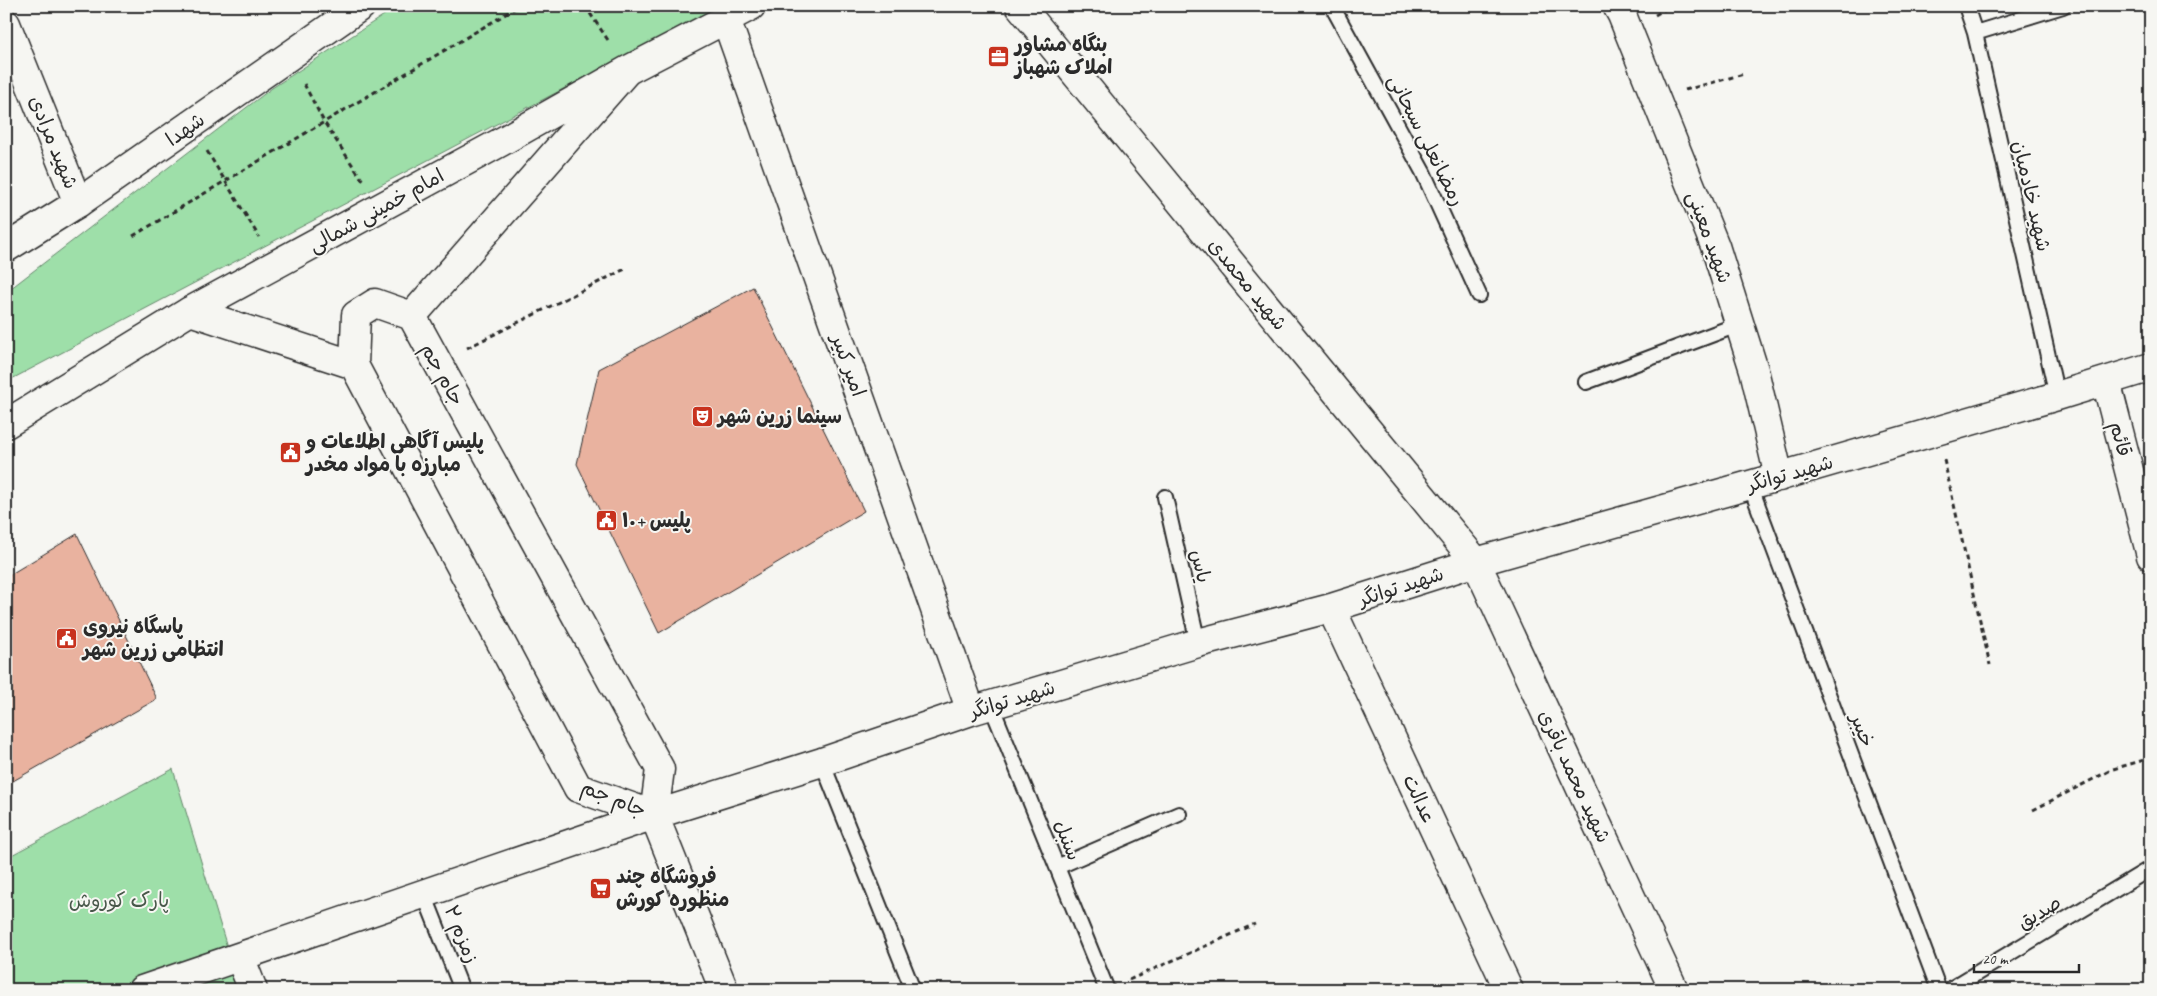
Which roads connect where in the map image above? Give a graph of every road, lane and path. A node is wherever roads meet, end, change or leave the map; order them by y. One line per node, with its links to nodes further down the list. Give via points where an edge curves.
1 (361, 6): 13 (street, شهدا)
2 (519, 6): 17 (path)
3 (585, 6): 14 (path)
4 (751, 6): 10 (street, امام خمینی شمالی)
5 (1020, 6): 44 (street, شهید محمدی)
6 (1332, 6): 26 (lane, رمضانعلی سبحانی, via 1423,172)
7 (1617, 6): 16 (street, شهید معینی)
8 (1966, 6): 12 (lane, شهید خادمیان)
9 (2062, 6): 12 (lane)
10 (726, 19): 14 (street, امام خمینی شمالی); 48 (street, امیر کبیر)
11 (6, 24): 20 (street, شهید مرادی)
12 (1975, 33): 35 (lane, شهید خادمیان)
13 (289, 56): 17 (path); 18 (street, شهدا)
14 (628, 70): 21 (street, امام خمینی شمالی); 28 (street)
15 (1744, 74): 16 (path)
16 (1656, 98): 29 (street, شهید معینی, via 1716,246)
17 (324, 122): 19 (path); 21 (path)
18 (192, 124): 19 (path); 20 (street, شهدا)
19 (225, 182): 22 (path); 24 (path)
20 (78, 203): 23 (street, شهدا)
21 (380, 208): 24 (street, امام خمینی شمالی)
22 (133, 236)
23 (6, 248)
24 (276, 265): 27 (street, امام خمینی شمالی)
25 (625, 269): 30 (path)
26 (1480, 296)
27 (190, 311): 31 (street); 36 (street, امام خمینی شمالی)
28 (412, 316): 30 (street, جام جم); 31 (street, via 375,303 356,314)
29 (1740, 324): 34 (lane); 40 (street, شهید معینی)
30 (437, 362): 53 (street, جام جم, via 660,769)
31 (354, 365): 53 (street, جام جم, via 578,788)
32 (2151, 367): 33 (street, شهید توانگر)
33 (2106, 381): 35 (street, شهید توانگر); 43 (street, قائم)
34 (1586, 382)
35 (2057, 396): 39 (street, شهید توانگر)
36 (37, 405): 37 (street); 38 (street, امام خمینی شمالی)
37 (6, 407)
38 (6, 424)
39 (1937, 431): 40 (street, شهید توانگر); 47 (path)
40 (1778, 476): 41 (street, شهید توانگر)
41 (1750, 485): 44 (street, شهید توانگر); 68 (lane, خیبر)
42 (1165, 497): 46 (lane, یاس)
43 (2151, 556)
44 (1476, 562): 45 (street, شهید توانگر); 67 (street, شهید محمد باقری)
45 (1331, 608): 46 (street, شهید توانگر); 66 (street, عدالت)
46 (1198, 643): 48 (street, شهید توانگر)
47 (1990, 665)
48 (981, 708): 50 (street, شهید توانگر); 54 (lane, سنبل)
49 (2151, 758): 51 (path, via 2113,769)
50 (822, 762): 53 (street, شهید توانگر); 64 (lane)
51 (2033, 810)
52 (1179, 814): 54 (lane)
53 (654, 815): 56 (street, شهید توانگر); 63 (street)
54 (1057, 867): 65 (lane, سنبل)
55 (2151, 868): 69 (lane, صدیق)
56 (424, 894): 58 (street, شهید توانگر); 62 (lane, زمزم ۲)
57 (1255, 924): 59 (path)
58 (240, 957): 60 (street, شهید توانگر); 61 (street)
59 (1125, 982)
60 (142, 990)
61 (253, 990)
62 (462, 990)
63 (724, 990)
64 (913, 990)
65 (1107, 990)
66 (1509, 990)
67 (1674, 990)
68 (1939, 990)
69 (1949, 990)

